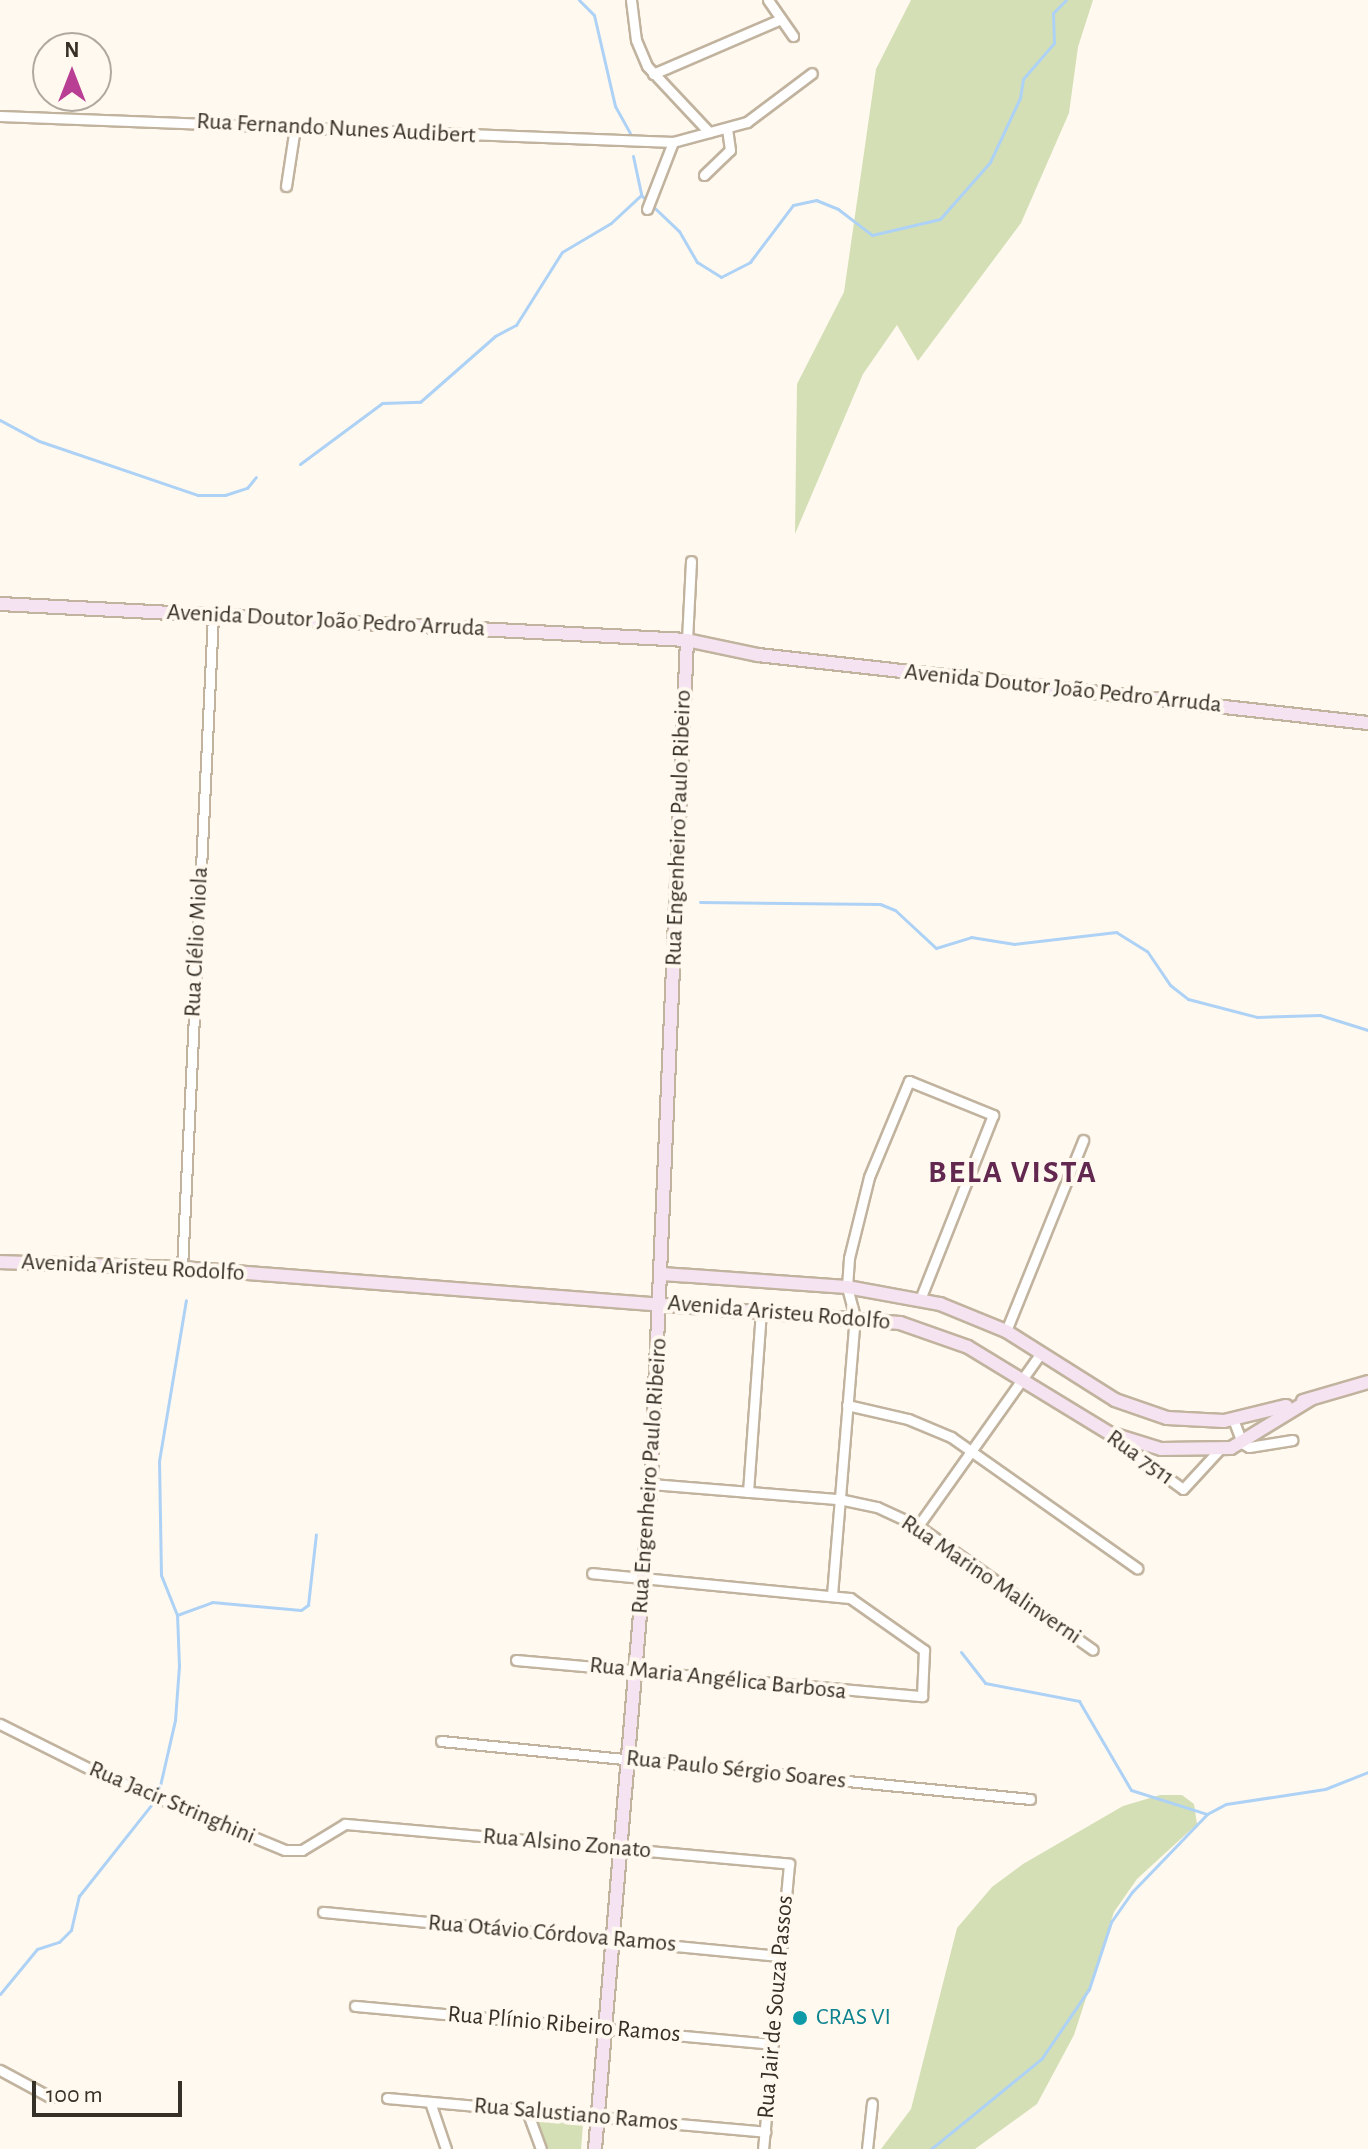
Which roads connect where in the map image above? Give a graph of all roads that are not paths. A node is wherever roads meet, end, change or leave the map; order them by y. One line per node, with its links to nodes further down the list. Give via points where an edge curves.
1 (631, 0): 6 (street, via 636,40)
2 (769, 0): 3 (street)
3 (781, 19): 4 (street); 6 (street)
4 (793, 36)
5 (812, 73): 9 (street, via 767,110)
6 (653, 74): 10 (street)
7 (0, 116): 8 (street, Rua Fernando Nunes Audibert)
8 (295, 127): 11 (street, Rua Fernando Nunes Audibert); 13 (street)
9 (727, 129): 10 (street); 12 (street, via 730,150)
10 (709, 132): 11 (street)
11 (673, 142): 14 (street)
12 (704, 175)
13 (286, 186)
14 (647, 209)
15 (691, 561): 18 (street, Rua Engenheiro Paulo Ribeiro)
16 (0, 604): 17 (street, Avenida Doutor João Pedro Arruda)
17 (213, 615): 18 (street, Avenida Doutor João Pedro Arruda, via 652,638 679,647); 22 (street, Rua Clélio Miola)
18 (687, 640): 19 (street, Avenida Doutor João Pedro Arruda, via 709,653); 23 (street, Rua Engenheiro Paulo Ribeiro)
19 (1368, 723)
20 (1083, 1140): 29 (street)
21 (0, 1262): 22 (street, Avenida Aristeu Rodolfo)
22 (182, 1268): 26 (street, Avenida Aristeu Rodolfo)
23 (662, 1274): 24 (street, Avenida Aristeu Rodolfo); 26 (street, Rua Engenheiro Paulo Ribeiro)
24 (847, 1287): 25 (street, Avenida Aristeu Rodolfo); 25 (street, via 859,1206 909,1081 993,1115); 28 (street)
25 (920, 1299): 29 (street, Avenida Aristeu Rodolfo)
26 (660, 1303): 27 (street, Avenida Aristeu Rodolfo); 41 (street, Rua Engenheiro Paulo Ribeiro)
27 (761, 1310): 28 (street, Avenida Aristeu Rodolfo); 42 (street)
28 (855, 1317): 31 (street, Avenida Aristeu Rodolfo, via 946,1337); 34 (street)
29 (1006, 1331): 30 (street, Avenida Aristeu Rodolfo)
30 (1041, 1353): 31 (street); 35 (street, Avenida Aristeu Rodolfo, via 1131,1407 1187,1421)
31 (1024, 1377): 36 (street, Avenida Aristeu Rodolfo); 39 (street)
32 (1368, 1382): 33 (street)
33 (1311, 1399): 35 (street, Avenida Aristeu Rodolfo); 38 (street, Avenida Aristeu Rodolfo)
34 (847, 1405): 39 (street, via 930,1426); 43 (street)
35 (1233, 1419): 38 (street)
36 (1094, 1425): 40 (street, Avenida Aristeu Rodolfo, via 1138,1445); 40 (street, Rua 7511, via 1183,1489)
37 (1292, 1440): 38 (street, via 1259,1448)
38 (1242, 1443): 40 (street, Avenida Aristeu Rodolfo)
39 (972, 1450): 44 (street); 45 (street)
40 (1219, 1450)
41 (651, 1484): 42 (street, Rua Marino Malinverni); 47 (street, Rua Engenheiro Paulo Ribeiro)
42 (748, 1492): 43 (street, Rua Marino Malinverni)
43 (839, 1499): 44 (street, Rua Marino Malinverni, via 877,1507); 48 (street)
44 (918, 1526): 49 (street, Rua Marino Malinverni)
45 (1137, 1568)
46 (592, 1573): 47 (street)
47 (645, 1578): 48 (street); 51 (street, Rua Engenheiro Paulo Ribeiro)
48 (832, 1595): 51 (street, Rua Maria Angélica Barbosa, via 859,1603 924,1650 920,1697)
49 (1093, 1650)
50 (516, 1660): 51 (street, Rua Maria Angélica Barbosa)
51 (636, 1671): 54 (street, Rua Engenheiro Paulo Ribeiro)
52 (0, 1724): 56 (street, Rua Jacir Stringhini, via 98,1773 285,1850 302,1850)
53 (441, 1741): 54 (street, Rua Paulo Sérgio Soares)
54 (629, 1760): 55 (street, Rua Paulo Sérgio Soares); 57 (street, Rua Engenheiro Paulo Ribeiro)
55 (1030, 1799)
56 (345, 1824): 57 (street, Rua Alsino Zonato)
57 (621, 1849): 58 (street, Rua Alsino Zonato); 60 (street, Rua Engenheiro Paulo Ribeiro)
58 (789, 1864): 61 (street, Rua Jair de Souza Passos)
59 (323, 1912): 60 (street, Rua Otávio Córdova Ramos)
60 (613, 1940): 61 (street, Rua Otávio Córdova Ramos); 63 (street, Rua Engenheiro Paulo Ribeiro)
61 (780, 1956): 64 (street, Rua Jair de Souza Passos)
62 (355, 2006): 63 (street, Rua Plínio Ribeiro Ramos)
63 (606, 2029): 64 (street, Rua Plínio Ribeiro Ramos); 71 (street, Rua Engenheiro Paulo Ribeiro)
64 (772, 2044): 72 (street, Rua Jair de Souza Passos)
65 (0, 2070): 66 (street)
66 (50, 2097)
67 (387, 2098): 68 (street, Rua Salustiano Ramos)
68 (430, 2102): 70 (street, Rua Salustiano Ramos); 73 (street)
69 (872, 2103): 77 (street)
70 (527, 2111): 71 (street, Rua Salustiano Ramos); 74 (street)
71 (598, 2117): 72 (street, Rua Salustiano Ramos); 75 (street, Rua Engenheiro Paulo Ribeiro)
72 (765, 2132): 76 (street, Rua Jair de Souza Passos)
73 (446, 2149)
74 (541, 2149)
75 (595, 2149)
76 (763, 2149)
77 (867, 2149)

